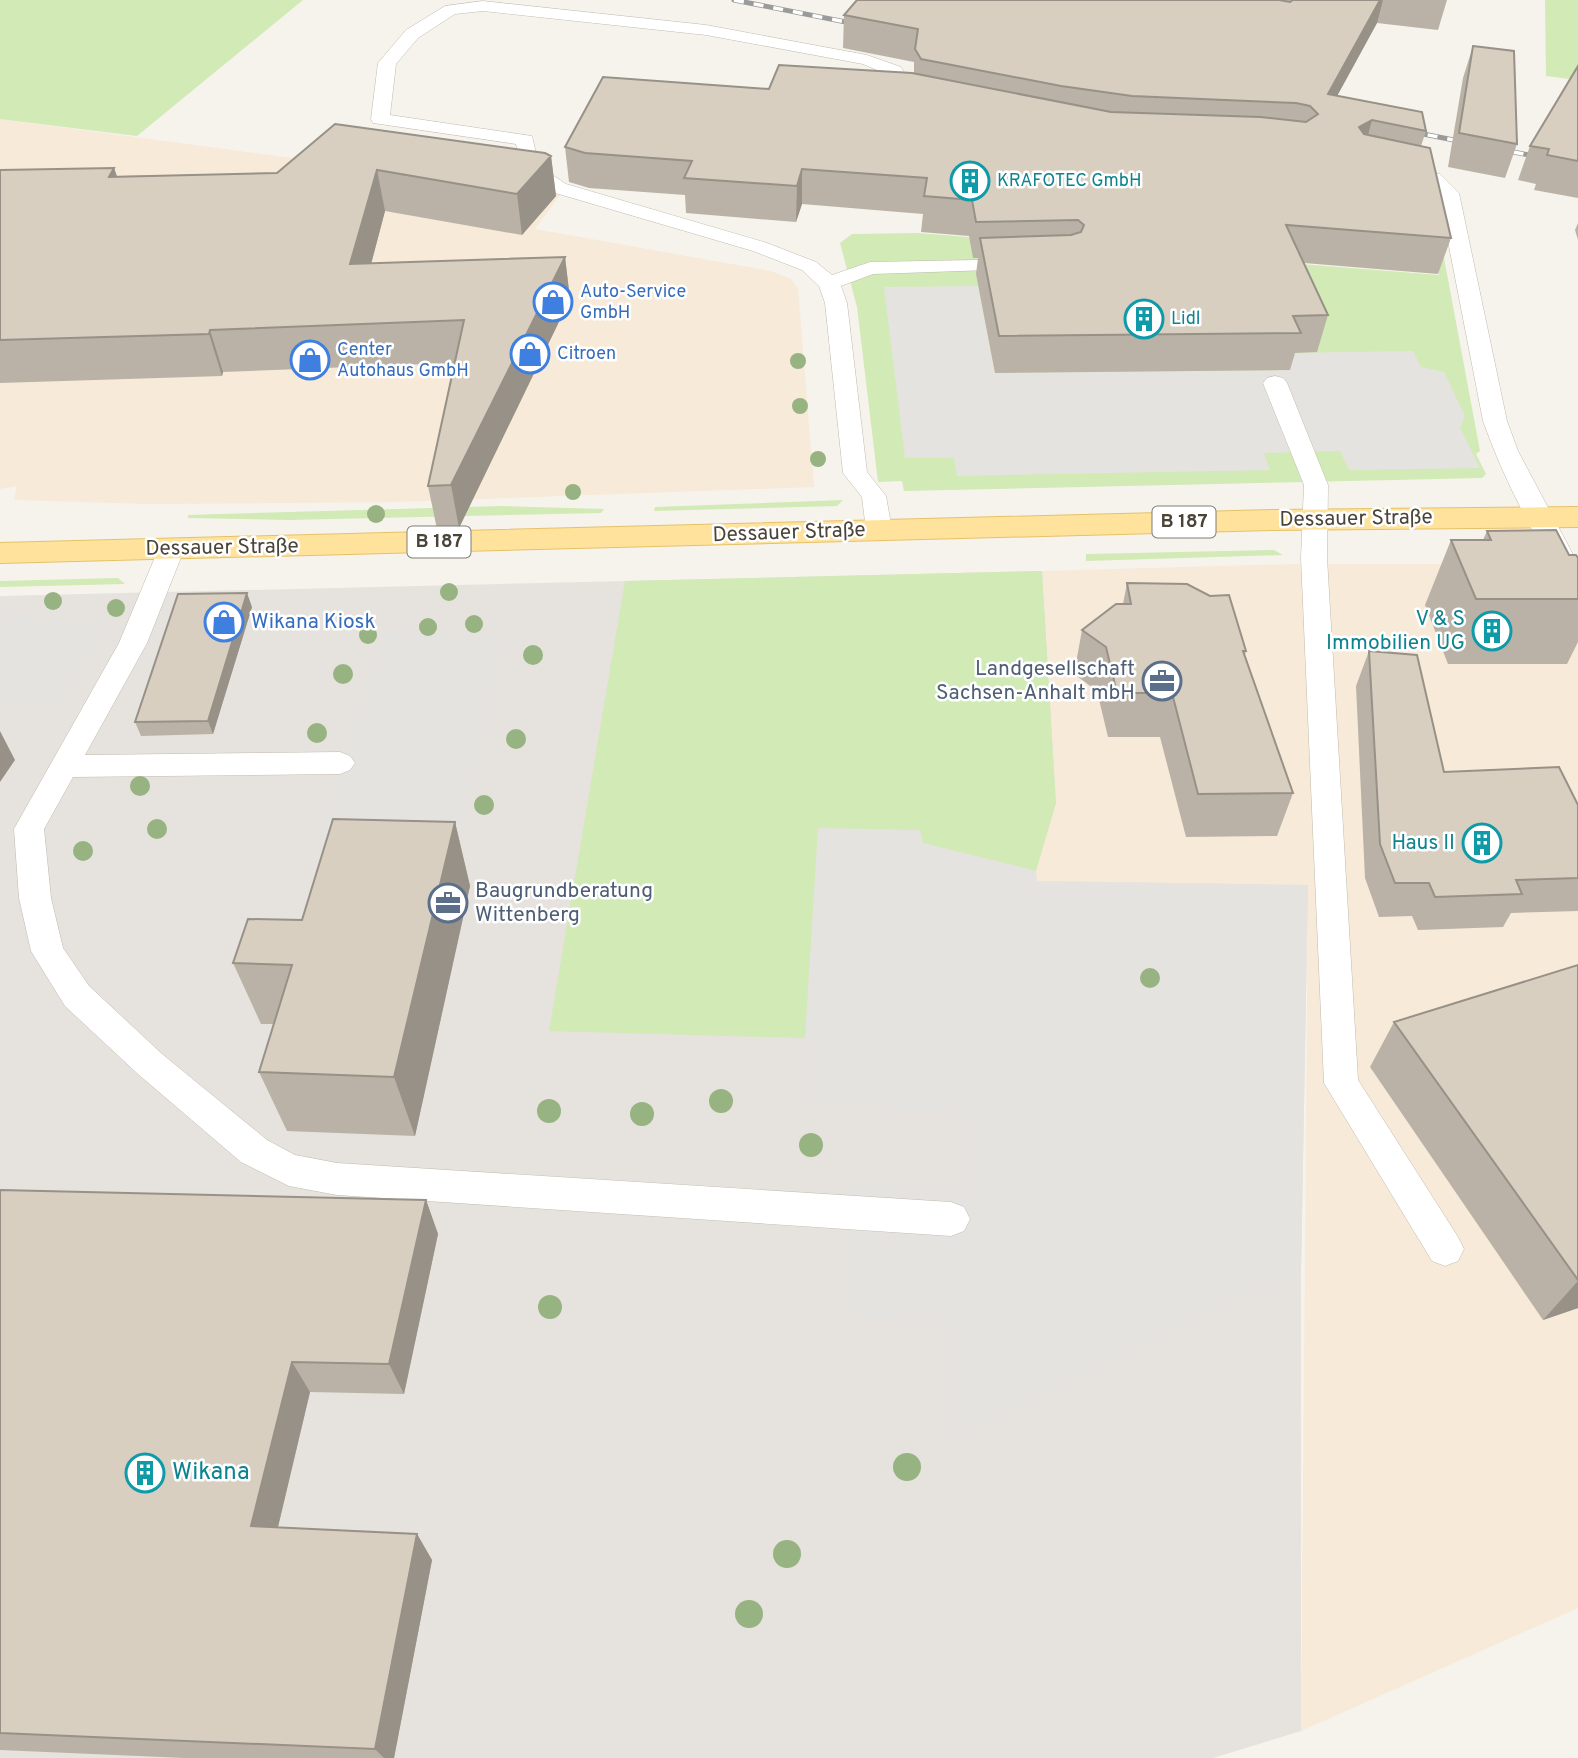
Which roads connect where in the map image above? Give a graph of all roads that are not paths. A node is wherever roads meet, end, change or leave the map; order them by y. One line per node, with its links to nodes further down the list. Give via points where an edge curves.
1 (936, 103): 4 (lane, via 909,99 895,71 867,60 706,30 521,8 451,10 412,34 387,63 380,119 525,140 530,169 559,188 761,247 809,266)
2 (1374, 165): 6 (lane, via 1433,178 1448,193 1495,421)
3 (1039, 263): 4 (lane, via 870,268)
4 (829, 283): 9 (lane, via 836,303 855,472 874,496)
5 (1275, 383): 8 (lane, via 1316,485)
6 (1540, 517): 7 (main road, Dessauer Straße / B 187); 8 (main road, Dessauer Straße / B 187); 12 (lane)
7 (1578, 517)
8 (1317, 519): 9 (main road, Dessauer Straße / B 187); 16 (lane, via 1314,558 1342,1083)
9 (879, 530): 10 (main road, Dessauer Straße / B 187)
10 (171, 550): 11 (main road, Dessauer Straße / B 187); 14 (lane, via 133,643)
11 (0, 553)
12 (1578, 584)
13 (340, 763): 14 (lane)
14 (64, 766): 15 (lane, via 29,829 35,898 47,951 77,996 150,1064 254,1150 289,1170 337,1179)
15 (951, 1219)
16 (1445, 1249)

